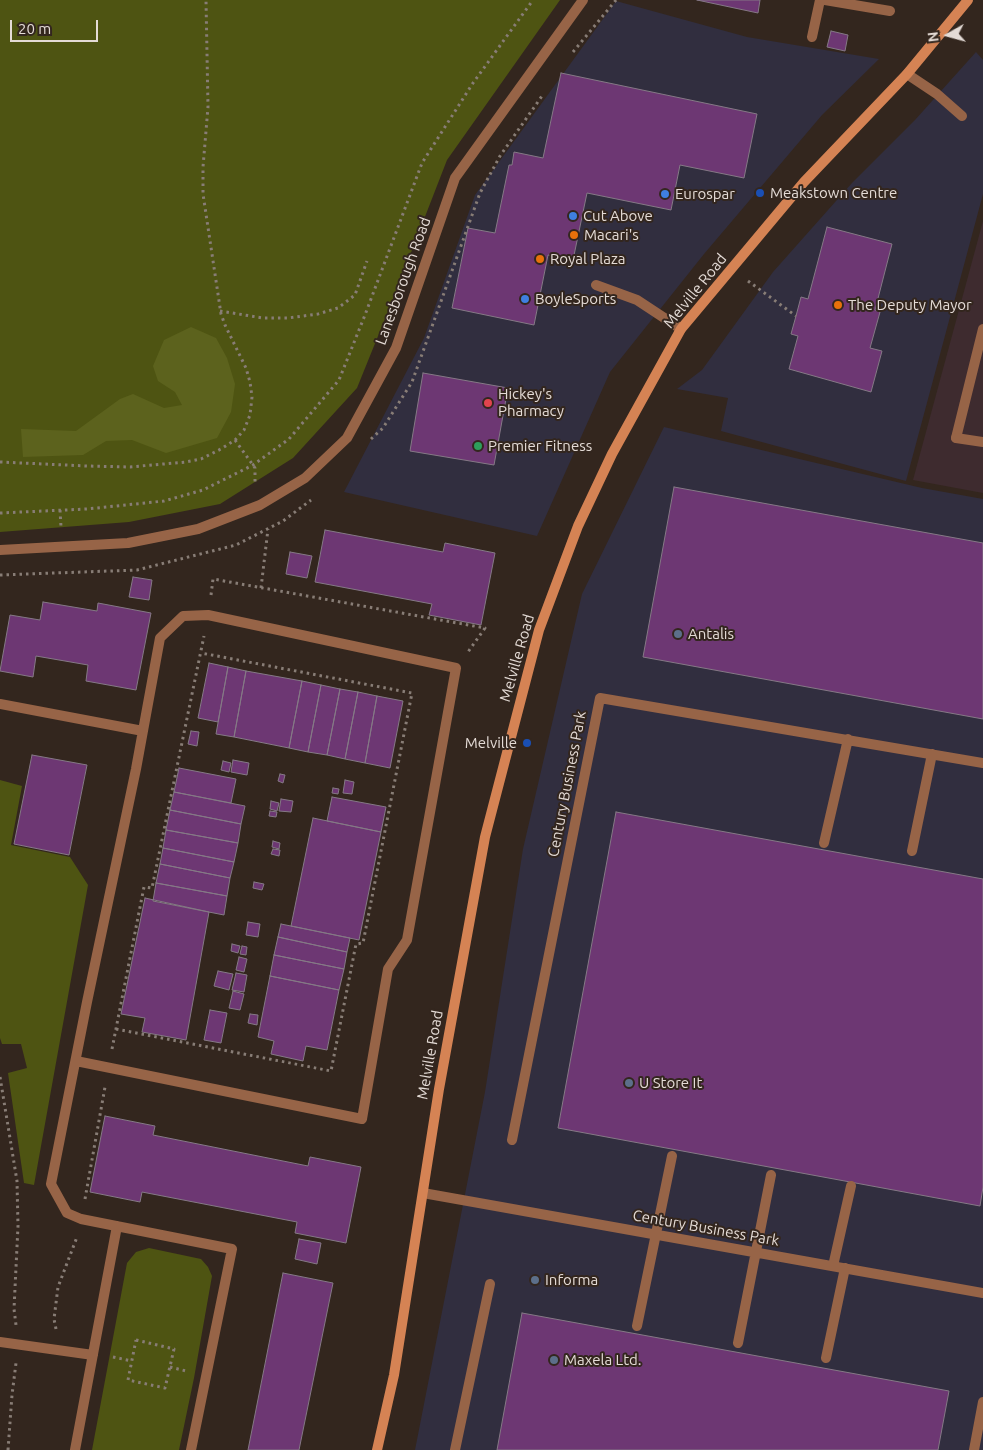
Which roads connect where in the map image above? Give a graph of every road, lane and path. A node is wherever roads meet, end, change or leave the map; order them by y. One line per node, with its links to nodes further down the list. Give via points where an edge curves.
1 (206, 0): 17 (path, via 208,107 203,194)
2 (533, 0): 25 (path, via 473,83 422,163 339,380 290,439)
3 (583, 0): 31 (street, Lanesborough Road, via 455,178 396,348 348,438 297,483 260,505 198,529 128,543)
4 (616, 0): 10 (path)
5 (820, 0): 9 (street)
6 (825, 0): 8 (street)
7 (968, 0): 11 (street, Melville Road)
8 (890, 11)
9 (812, 37)
10 (570, 57)
11 (907, 74): 13 (street); 15 (street, Melville Road, via 804,182)
12 (543, 94): 22 (path, via 500,156 480,193 412,382 383,428)
13 (962, 116)
14 (367, 261): 17 (path, via 356,295 338,308 288,318 263,318)
15 (732, 268): 18 (path); 19 (street, Melville Road)
16 (596, 285): 19 (street, via 637,300)
17 (220, 311): 21 (path, via 246,368 252,397 250,415 244,430)
18 (796, 316)
19 (681, 329): 52 (street, Melville Road, via 608,463 578,526 539,630 485,837)
20 (983, 330): 23 (street, via 956,438)
21 (235, 440): 24 (path, via 201,459 169,464 130,467); 25 (path)
22 (370, 440)
23 (983, 442)
24 (0, 462)
25 (253, 465): 26 (path); 28 (path, via 202,490 164,501)
26 (255, 487)
27 (318, 495): 30 (path, via 283,522)
28 (0, 513)
29 (264, 521): 30 (path)
30 (268, 529): 32 (path, via 236,545 138,570); 33 (path)
31 (0, 550)
32 (0, 575)
33 (261, 588): 34 (path, via 213,579); 36 (path, via 485,628)
34 (208, 616): 35 (path); 36 (street); 38 (street, via 184,616 160,638)
35 (201, 653): 44 (path, via 152,888 144,886); 44 (path, via 412,694 363,943 356,944 331,1071)
36 (456, 668): 46 (street, via 407,940 388,969 362,1119)
37 (0, 704): 38 (street)
38 (143, 731): 45 (street)
39 (848, 740): 40 (street, Century Business Park); 42 (street); 48 (street, Century Business Park, via 600,698)
40 (932, 754): 41 (street, Century Business Park); 43 (street)
41 (983, 763)
42 (824, 843)
43 (912, 851)
44 (116, 1029): 46 (path)
45 (76, 1061): 46 (street); 53 (street, via 51,1184 67,1213)
46 (108, 1068): 53 (path)
47 (0, 1077): 64 (path, via 17,1181 14,1308)
48 (512, 1140)
49 (672, 1156): 55 (street)
50 (771, 1175): 56 (street)
51 (851, 1186): 57 (street)
52 (423, 1193): 55 (street, Century Business Park); 74 (street, Melville Road, via 394,1375)
53 (81, 1219): 54 (street); 65 (path, via 58,1287 54,1319)
54 (117, 1226): 66 (street); 73 (street, via 232,1249)
55 (656, 1234): 56 (street, Century Business Park); 61 (street)
56 (756, 1252): 57 (street, Century Business Park); 63 (street)
57 (833, 1266): 58 (street, Century Business Park)
58 (845, 1268): 60 (street, Century Business Park); 68 (street)
59 (490, 1284): 75 (street)
60 (983, 1293)
61 (637, 1326)
62 (0, 1342): 64 (street)
63 (738, 1343)
64 (18, 1344): 65 (street); 71 (path)
65 (56, 1350): 66 (street)
66 (93, 1355): 72 (street)
67 (113, 1357): 69 (path)
68 (826, 1358)
69 (132, 1361): 69 (path, via 136,1340 174,1349 165,1388 128,1380)
70 (983, 1402): 76 (street)
71 (8, 1450)
72 (75, 1450)
73 (191, 1450)
74 (377, 1450)
75 (455, 1450)
76 (974, 1450)

